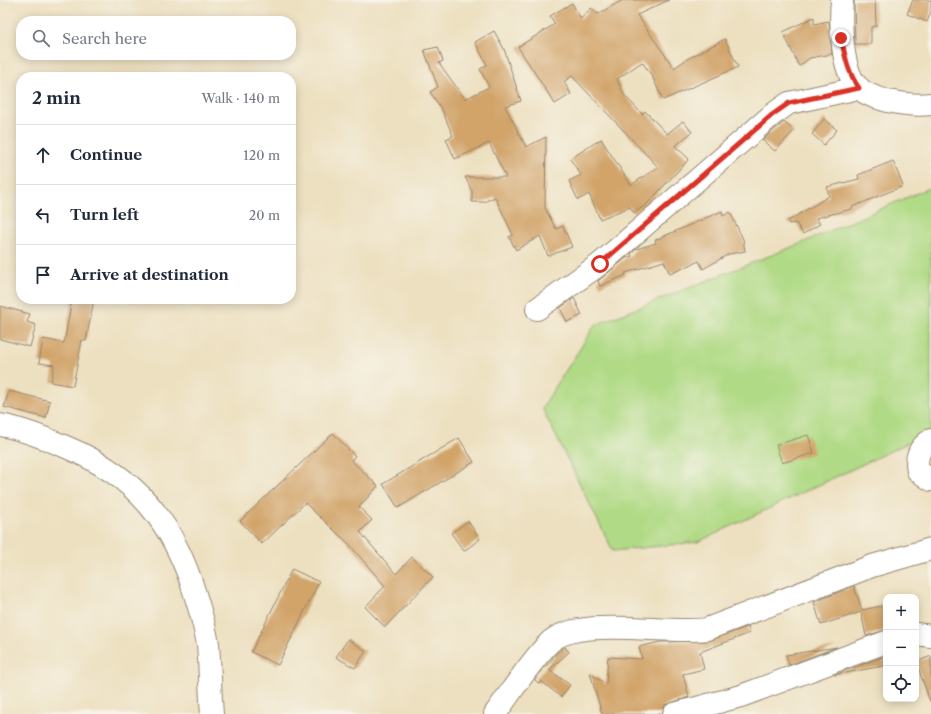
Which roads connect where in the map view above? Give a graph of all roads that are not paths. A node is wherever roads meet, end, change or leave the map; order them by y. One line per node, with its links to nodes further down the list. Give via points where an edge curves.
1 (842, 0): 2 (main road, via 841,38 846,62)
2 (859, 88): 3 (main road, via 872,96 893,102 907,105); 4 (main road, via 789,103 600,264)
3 (931, 104)
4 (537, 309)
5 (0, 425): 12 (main road, via 36,434 87,455 124,478 152,507 172,537 186,566 199,606 208,644)
6 (931, 440): 7 (main road, via 918,454 916,464 918,471)
7 (931, 480)
8 (931, 549): 13 (main road, via 872,566 707,629 681,631 588,628 562,634 549,642)
9 (919, 634): 10 (main road)
10 (931, 636)
11 (883, 643): 14 (main road, via 741,696)
12 (212, 714)
13 (495, 714)
14 (674, 714)

